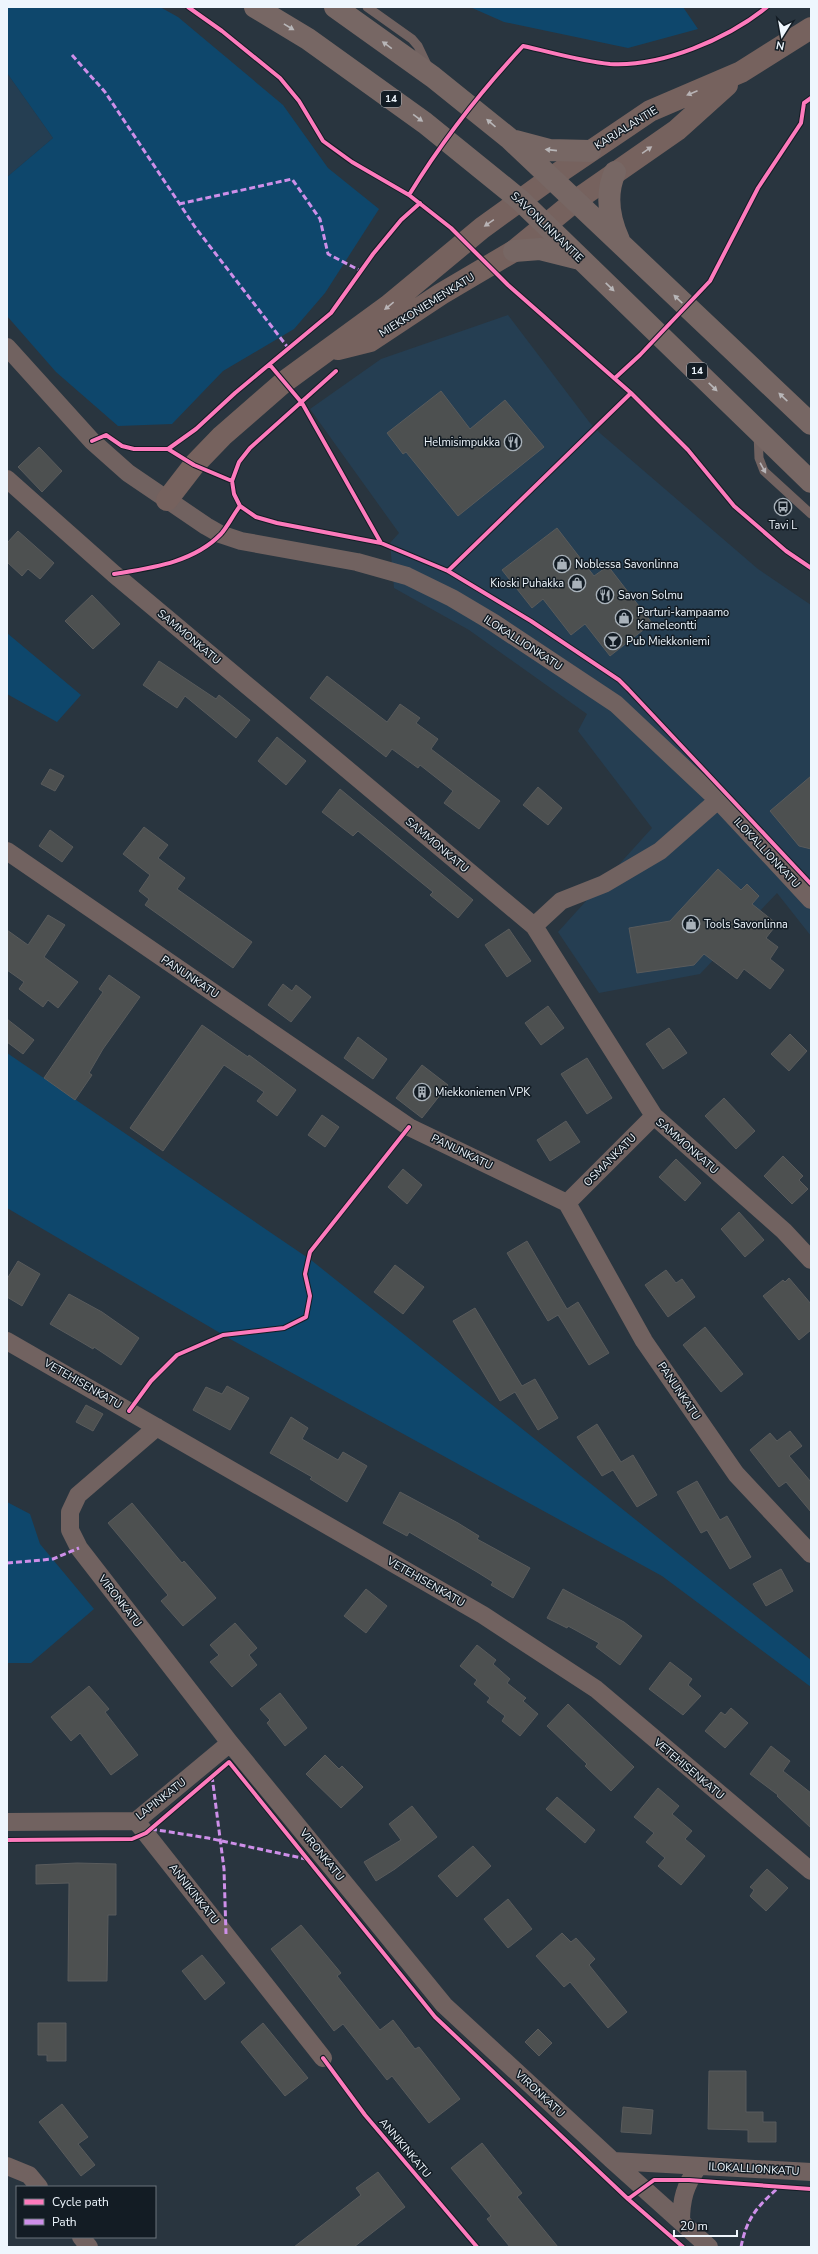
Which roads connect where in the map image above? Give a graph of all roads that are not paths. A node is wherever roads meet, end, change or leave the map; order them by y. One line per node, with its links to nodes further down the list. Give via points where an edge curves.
1 (255, 7): 11 (highway, SAVONLINNANTIE / 14, one-way to 11, via 308,39 425,123)
2 (335, 7): 6 (highway, one-way to 2)
3 (367, 7): 6 (lane, via 412,39)
4 (811, 28): 5 (street, KARJALANTIE)
5 (741, 72): 8 (street, KARJALANTIE, one-way to 8, via 650,111); 9 (street, KARJALANTIE, one-way to 5, via 677,130)
6 (433, 77): 7 (highway, one-way to 6)
7 (510, 140): 8 (highway, one-way to 7, via 550,150); 10 (highway)
8 (590, 151): 10 (street, KARJALANTIE)
9 (615, 172): 12 (street, KARJALANTIE); 14 (highway, via 610,190 610,215)
10 (550, 178): 11 (street, KARJALANTIE); 12 (highway)
11 (520, 200): 13 (highway, SAVONLINNANTIE / 14); 18 (street, MIEKKONIEMENKATU, one-way to 18)
12 (575, 201): 13 (street, MIEKKONIEMENKATU); 14 (highway)
13 (546, 225): 15 (street, MIEKKONIEMENKATU); 16 (highway, SAVONLINNANTIE / 14)
14 (622, 247): 19 (highway, one-way to 14)
15 (514, 251): 16 (highway, via 540,250); 18 (street, MIEKKONIEMENKATU, via 441,294 370,341)
16 (582, 260): 20 (highway, SAVONLINNANTIE / 14, one-way to 20)
17 (7, 347): 23 (street, ILOKALLIONKATU, via 92,441 128,473)
18 (329, 351): 23 (street, MIEKKONIEMENKATU, via 284,382 222,436 194,465)
19 (811, 424)
20 (758, 430): 22 (highway, SAVONLINNANTIE / 14); 24 (lane, one-way to 24, via 758,458 764,471)
21 (7, 479): 28 (street, SAMMONKATU, via 114,574)
22 (811, 482)
23 (168, 500): 25 (street, ILOKALLIONKATU, via 220,534 264,546 377,567 407,576 452,598 616,704)
24 (811, 514)
25 (718, 800): 27 (street, ILOKALLIONKATU); 28 (street, via 660,851 604,884 561,901)
26 (7, 852): 30 (street, PANUNKATU, via 409,1127)
27 (811, 900)
28 (534, 926): 29 (street, SAMMONKATU)
29 (654, 1116): 30 (street, OSMANKATU); 31 (street, SAMMONKATU, via 784,1231)
30 (567, 1203): 34 (street, PANUNKATU, via 644,1341 736,1474)
31 (811, 1260)
32 (7, 1341): 33 (street, VETEHISENKATU)
33 (157, 1427): 35 (street, VIRONKATU, via 78,1496 70,1512 70,1530 79,1548); 38 (street, VETEHISENKATU, via 483,1615 596,1689)
34 (811, 1554)
35 (230, 1743): 36 (street, LAPINKATU); 40 (street, VIRONKATU, via 444,2005)
36 (136, 1821): 37 (street, LAPINKATU); 39 (street, ANNIKINKATU)
37 (7, 1822)
38 (811, 1871)
39 (323, 2058)
40 (613, 2161): 42 (street, ILOKALLIONKATU); 45 (street, VIRONKATU)
41 (7, 2166): 44 (street, via 29,2175)
42 (698, 2167): 43 (street, ILOKALLIONKATU); 45 (street, ILOKALLIONKATU, via 689,2180 681,2201)
43 (811, 2172)
44 (38, 2186)
45 (681, 2222): 48 (street, VIRONKATU)
46 (82, 2238): 47 (street)
47 (89, 2247)
48 (709, 2247)

